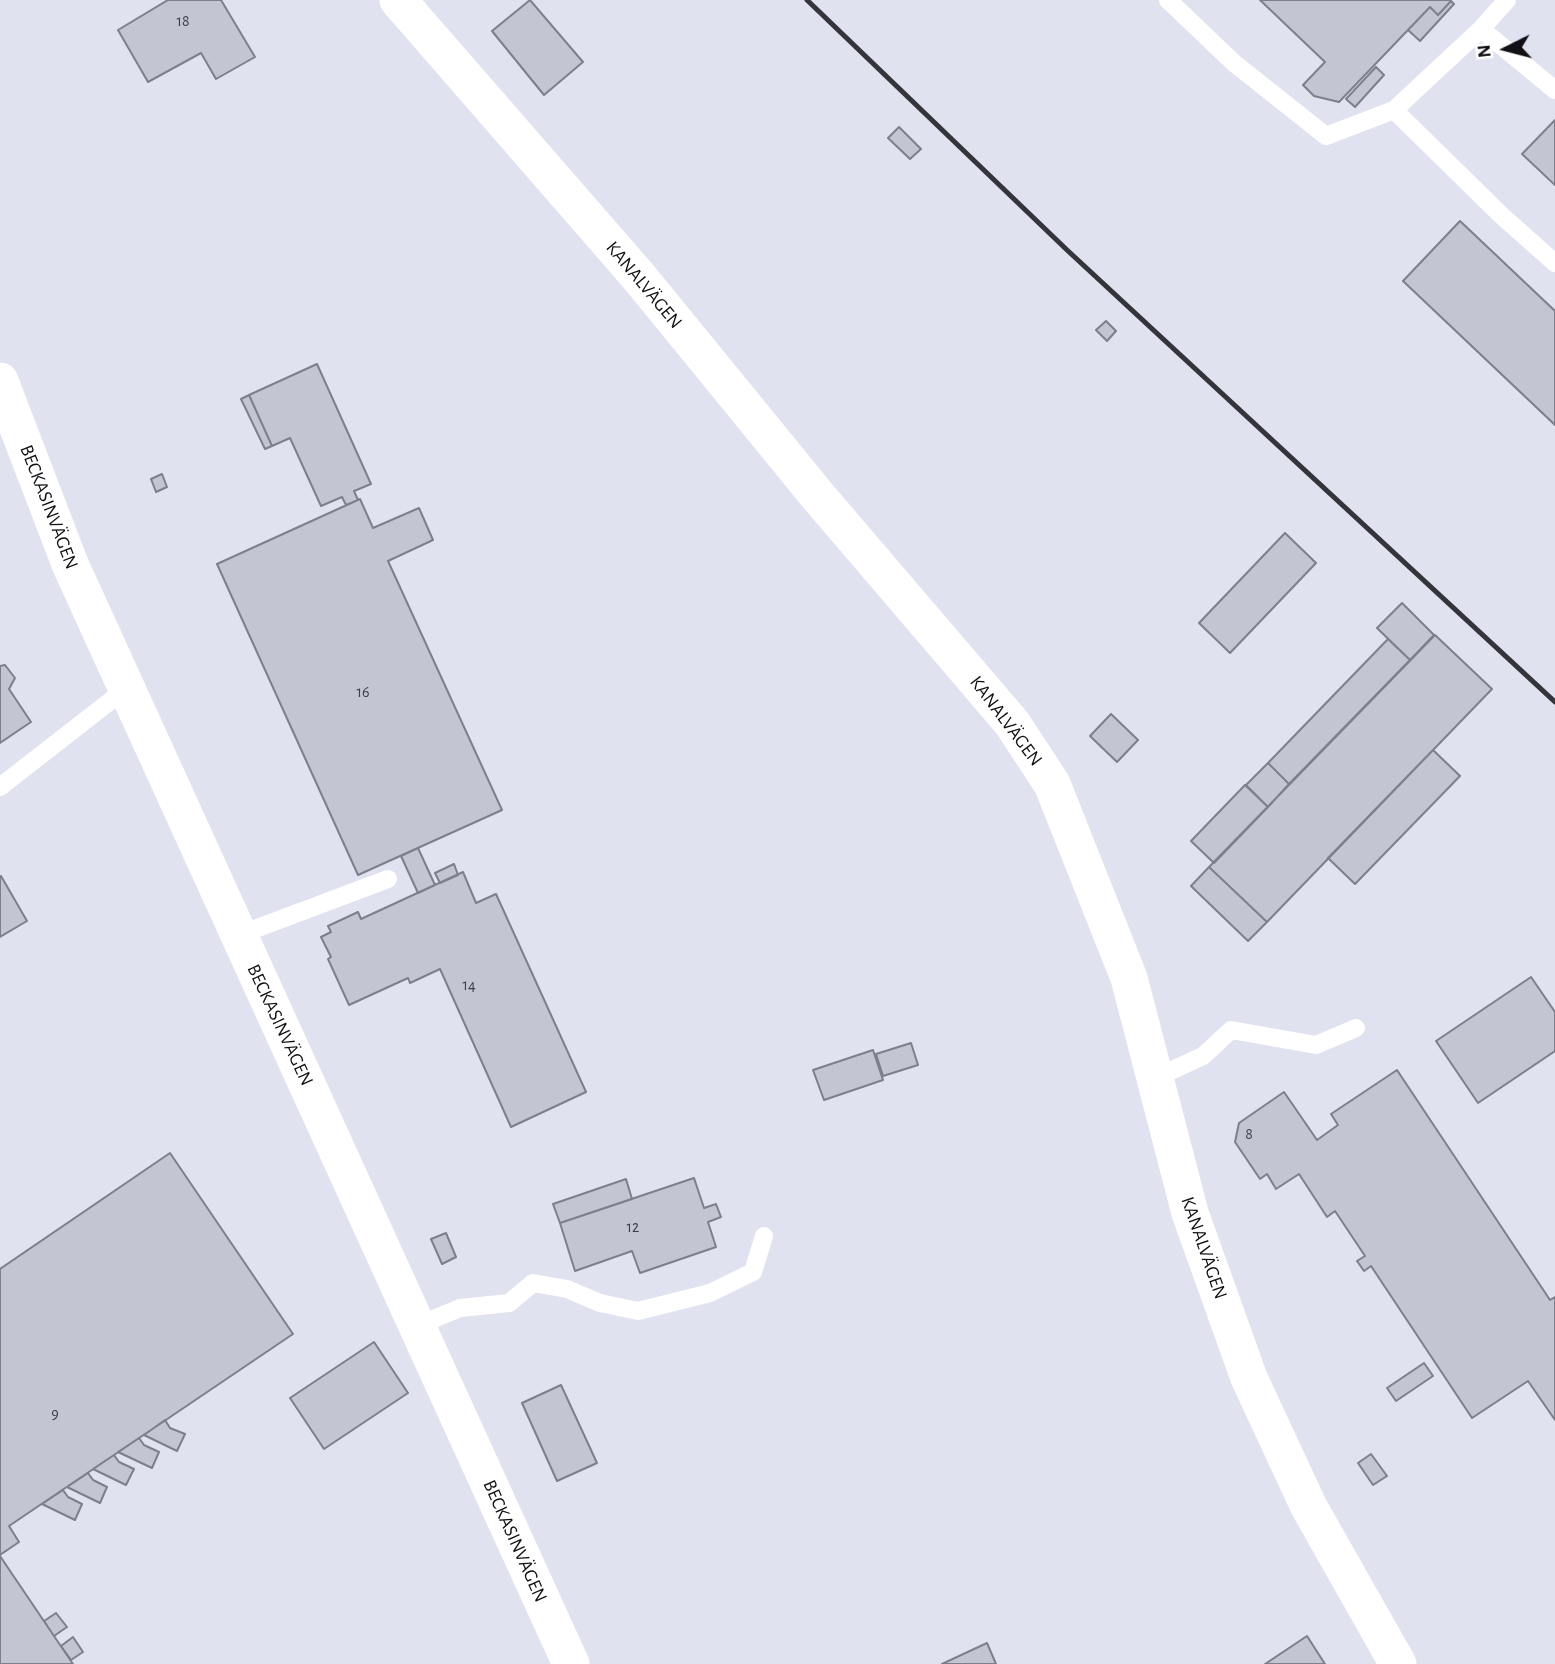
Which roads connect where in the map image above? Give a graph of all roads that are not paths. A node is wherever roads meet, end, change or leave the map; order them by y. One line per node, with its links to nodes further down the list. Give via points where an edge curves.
1 (398, 0): 14 (street, KANALVÄGEN, via 639,278 1012,723 1052,784 1129,978)
2 (1168, 0): 6 (lane, via 1234,63 1326,136)
3 (1507, 0): 4 (lane)
4 (1481, 29): 5 (lane); 6 (lane)
5 (1555, 89)
6 (1394, 110): 7 (lane)
7 (1555, 263)
8 (0, 381): 9 (street, BECKASINVÄGEN, via 70,564)
9 (127, 688): 10 (lane); 12 (street, BECKASINVÄGEN)
10 (0, 787)
11 (388, 879): 12 (lane)
12 (239, 935): 16 (street, BECKASINVÄGEN)
13 (1356, 1028): 14 (lane, via 1316,1045 1231,1030 1203,1055)
14 (1155, 1079): 18 (street, KANALVÄGEN, via 1190,1213 1249,1378 1309,1507)
15 (764, 1236): 16 (lane, via 753,1272 710,1293 638,1311 533,1283 509,1303 460,1308)
16 (417, 1326): 17 (street, BECKASINVÄGEN)
17 (571, 1664)
18 (1398, 1664)

